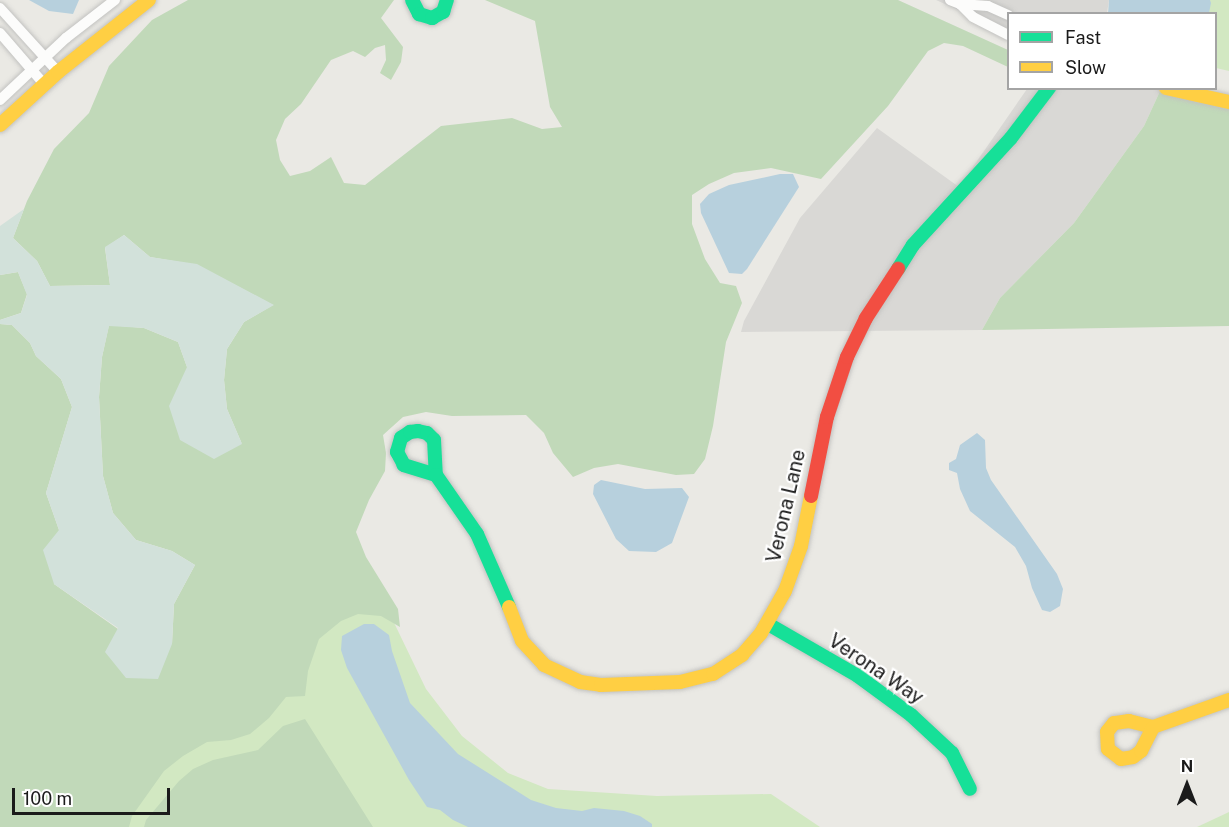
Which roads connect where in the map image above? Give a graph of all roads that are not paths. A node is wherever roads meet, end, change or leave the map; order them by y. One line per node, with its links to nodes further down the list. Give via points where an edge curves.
1 (115, 0): 10 (street)
2 (149, 0): 12 (street)
3 (412, 0): 4 (street, via 418,14 432,18 442,12)
4 (447, 0)
5 (955, 2): 7 (street, via 988,6); 9 (street, via 973,17)
6 (0, 8): 10 (street)
7 (1007, 15)
8 (0, 33): 11 (street)
9 (1007, 34)
10 (45, 57): 11 (street); 12 (street)
11 (32, 69): 13 (street); 16 (street)
12 (58, 72): 13 (street)
13 (44, 84): 18 (street)
14 (1175, 90): 17 (street)
15 (1039, 94): 20 (street, Verona Lane, via 1011,138 913,245 862,325 827,417 801,546)
16 (0, 100)
17 (1229, 102)
18 (0, 125)
19 (436, 475): 20 (street, Verona Lane, via 477,534 522,641 544,665 563,675 601,685 694,680 713,674 742,655)
20 (768, 624): 23 (street, Verona Way, via 858,676 911,715 952,753)
21 (1229, 700): 22 (street)
22 (1153, 728)
23 (970, 789)

